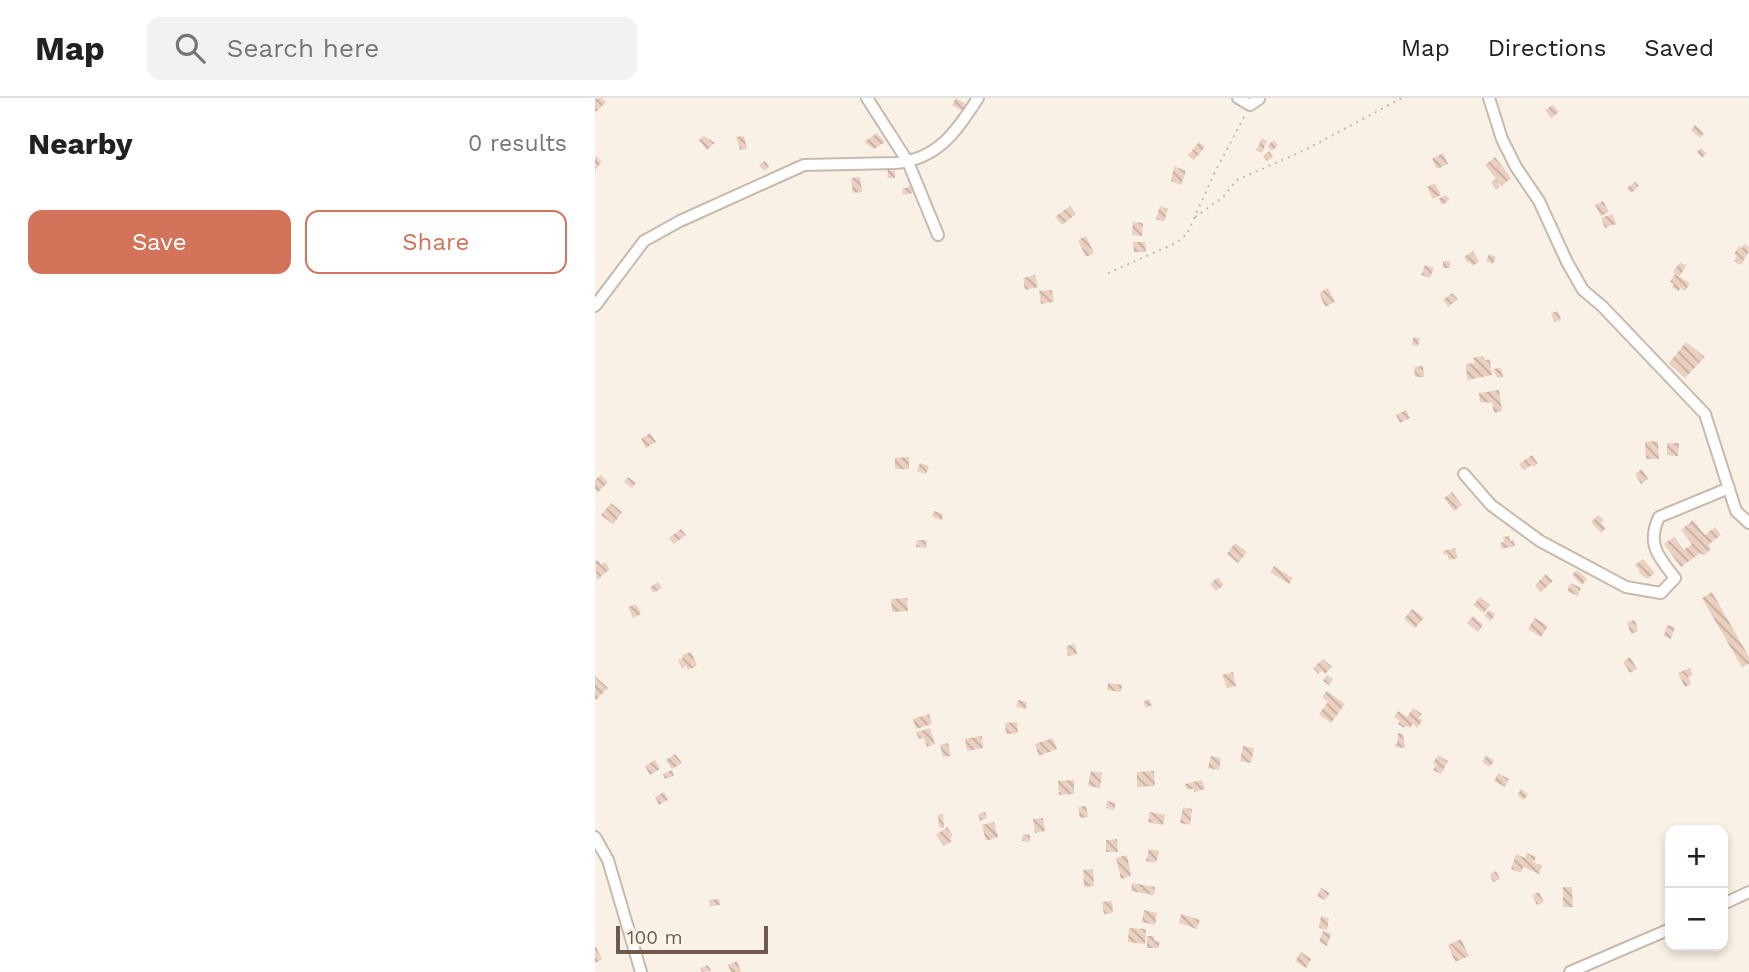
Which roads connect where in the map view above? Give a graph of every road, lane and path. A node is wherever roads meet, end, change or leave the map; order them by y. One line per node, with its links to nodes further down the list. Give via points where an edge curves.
1 (867, 98): 7 (street)
2 (978, 98): 7 (street, via 946,143)
3 (1238, 98): 6 (street)
4 (1402, 98): 8 (path, via 1237,180 1223,197)
5 (1489, 98): 13 (street, via 1502,139 1544,209 1583,290 1705,414)
6 (1254, 102): 8 (path)
7 (908, 162): 9 (street); 11 (street, via 804,165 680,221 644,241)
8 (1195, 217): 10 (path, via 1187,234 1176,243)
9 (938, 235)
10 (1108, 273)
11 (595, 306)
12 (1464, 474): 13 (street, via 1491,505 1540,541 1626,587 1661,593 1675,578 1655,552 1653,530 1660,517)
13 (1729, 488): 14 (street, via 1736,511)
14 (1749, 523)
15 (595, 837): 19 (street, via 608,860)
16 (1749, 892): 17 (street)
17 (1728, 902)
18 (1665, 931): 20 (street)
19 (641, 972)
20 (1570, 972)

